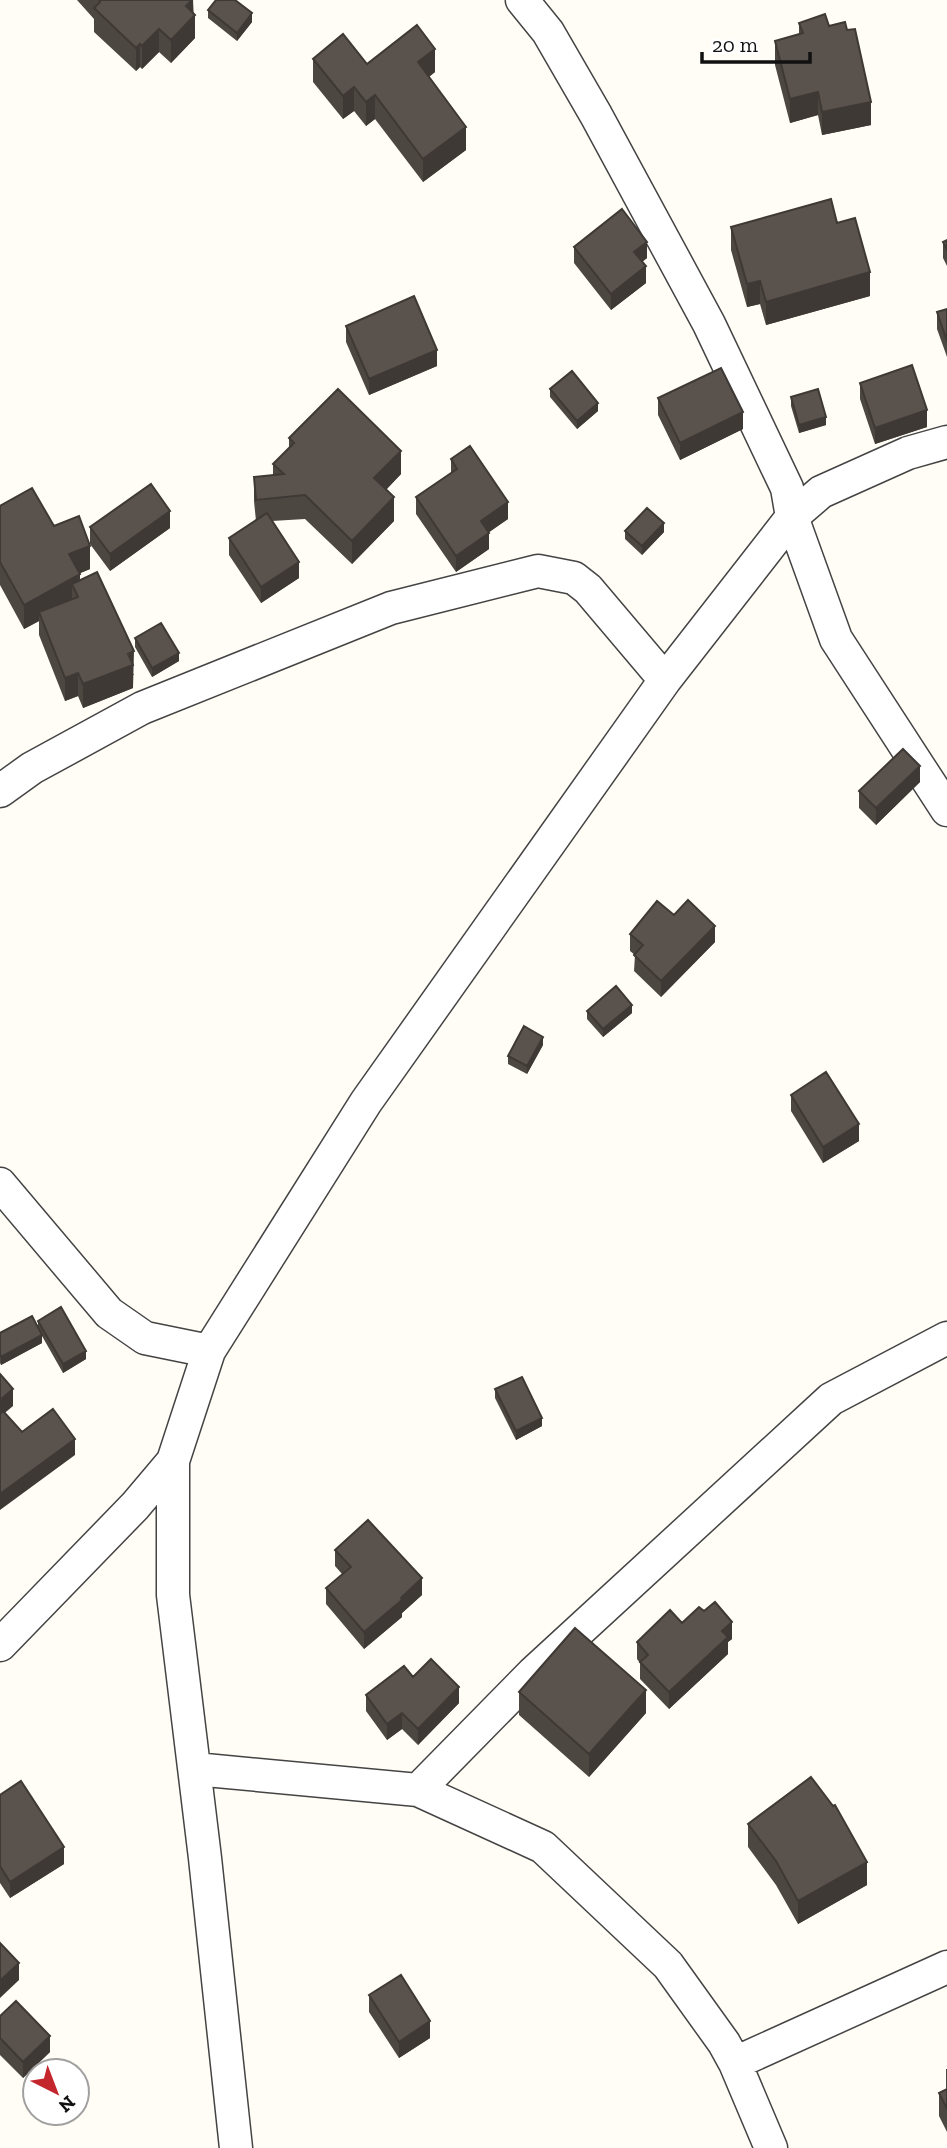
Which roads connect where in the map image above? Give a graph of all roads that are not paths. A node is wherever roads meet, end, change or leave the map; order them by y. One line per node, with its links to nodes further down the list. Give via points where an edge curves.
1 (522, 0): 3 (street, via 548,32 596,115 709,324 787,488)
2 (947, 442): 3 (street, via 908,453 821,492)
3 (792, 517): 4 (street); 6 (street, via 836,639)
4 (665, 680): 5 (street, via 588,589 574,578 538,571 391,608 153,704 32,768); 9 (street, via 366,1102)
5 (0, 791)
6 (947, 810)
7 (0, 1184): 9 (street, via 109,1313 145,1338)
8 (947, 1338): 13 (street, via 831,1399 533,1673)
9 (209, 1351): 10 (street)
10 (173, 1461): 11 (street); 12 (street, via 173,1595)
11 (0, 1645)
12 (195, 1769): 13 (street); 16 (street)
13 (418, 1790): 15 (street, via 543,1847 668,1965)
14 (947, 1967): 15 (street)
15 (736, 2063): 17 (street)
16 (236, 2148)
17 (771, 2148)

